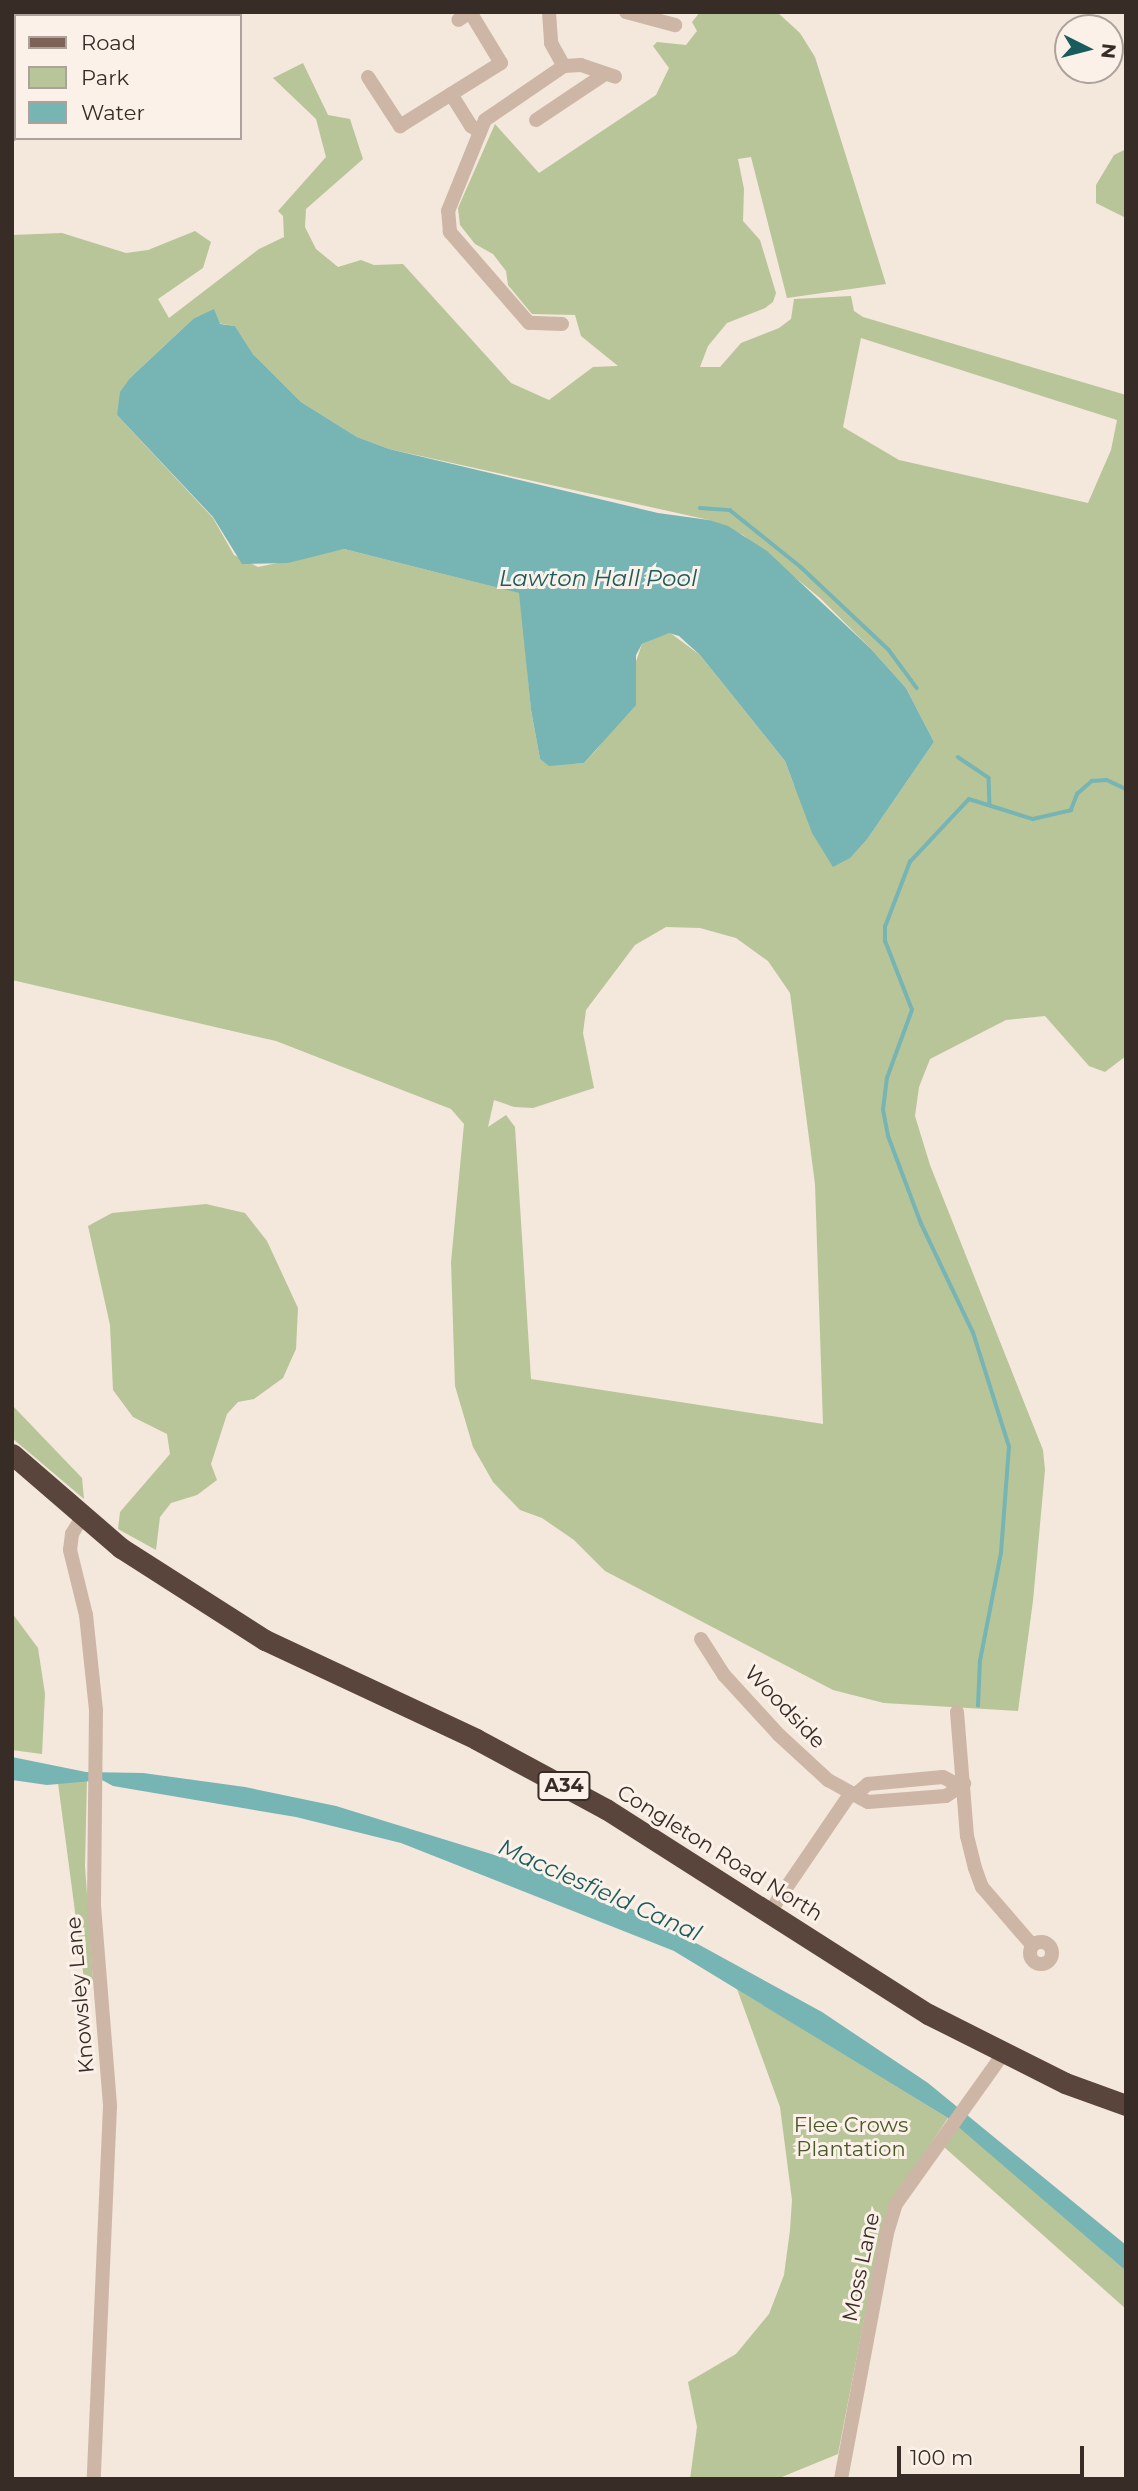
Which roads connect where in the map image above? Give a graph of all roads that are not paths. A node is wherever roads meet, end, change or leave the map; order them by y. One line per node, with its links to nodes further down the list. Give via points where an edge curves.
1 (549, 12): 5 (street, via 551,43)
2 (626, 12): 4 (street)
3 (458, 20): 7 (street, via 470,12 501,63)
4 (675, 25)
5 (564, 66): 8 (street, via 610,76); 9 (street, via 485,120)
6 (368, 77): 7 (street, via 400,126)
7 (451, 94): 9 (street, via 471,126)
8 (536, 120)
9 (480, 132): 10 (street, via 448,211 450,232 529,323)
10 (562, 324)
11 (12, 1454): 12 (highway, Congleton Road North / A34)
12 (84, 1514): 17 (highway, Congleton Road North / A34, via 121,1548 264,1640 494,1748 647,1834); 21 (street, Knowsley Lane, via 72,1534 70,1550 86,1615 96,1710 94,1906 110,2106)
13 (701, 1639): 16 (street, Woodside, via 724,1675 779,1734 828,1780)
14 (957, 1712): 15 (street)
15 (961, 1785): 16 (street, via 946,1796 868,1802); 18 (street, via 967,1836 982,1886)
16 (854, 1793): 17 (street)
17 (769, 1913): 19 (highway, Congleton Road North / A34, via 928,2014)
18 (1032, 1945)
19 (1003, 2054): 20 (highway, Congleton Road North / A34); 22 (street, Moss Lane, via 896,2204)
20 (1126, 2105)
21 (94, 2479)
22 (841, 2479)

